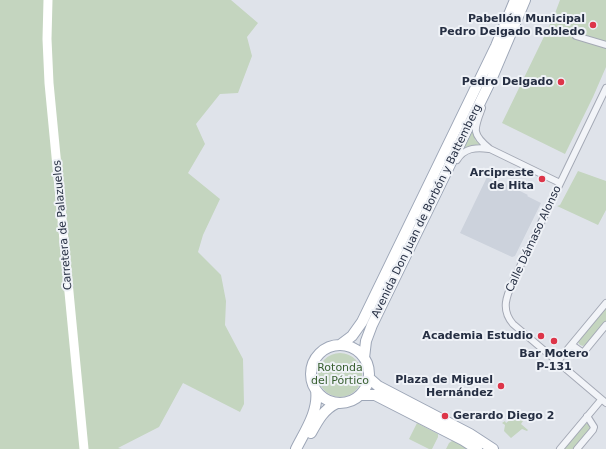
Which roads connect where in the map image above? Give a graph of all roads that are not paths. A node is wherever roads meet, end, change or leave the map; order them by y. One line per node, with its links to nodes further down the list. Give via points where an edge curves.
1 (48, 0): 23 (street, Carretera de Palazuelos, via 49,83)
2 (515, 0): 13 (main road, Avenida Don Juan de Borbón y Battemberg, via 496,46 362,322 352,336)
3 (524, 0): 6 (main road, Avenida Don Juan de Borbón y Battemberg)
4 (576, 36): 5 (street)
5 (606, 45)
6 (491, 80): 8 (street, via 475,130 481,142); 10 (main road, Avenida Don Juan de Borbón y Battemberg)
7 (606, 88): 9 (street, Calle Dámaso Alonso)
8 (490, 149): 9 (street); 10 (street, via 478,147 461,153)
9 (560, 183): 16 (street, Calle Dámaso Alonso, via 506,296 505,304 508,317 513,324)
10 (434, 196): 15 (main road, Avenida Don Juan de Borbón y Battemberg, via 372,325 366,341)
11 (606, 303): 14 (street)
12 (606, 325): 14 (street, via 583,353)
13 (340, 345): 15 (main road, via 354,349); 18 (main road, via 323,351 315,360 311,372)
14 (572, 345): 16 (street)
15 (364, 358): 17 (main road)
16 (557, 362): 20 (street, Calle Dámaso Alonso)
17 (369, 378): 19 (main road); 27 (main road, via 378,386 470,434)
18 (316, 390): 21 (main road, via 325,399); 24 (main road, via 314,412)
19 (360, 395): 21 (main road, via 349,402); 26 (main road, via 375,395)
20 (604, 402): 22 (street)
21 (337, 403): 25 (main road, via 326,410 320,418)
22 (587, 416): 28 (street); 29 (street, via 594,430)
23 (84, 449)
24 (296, 449)
25 (304, 449)
26 (477, 449)
27 (493, 449)
28 (560, 449)
29 (577, 449)

